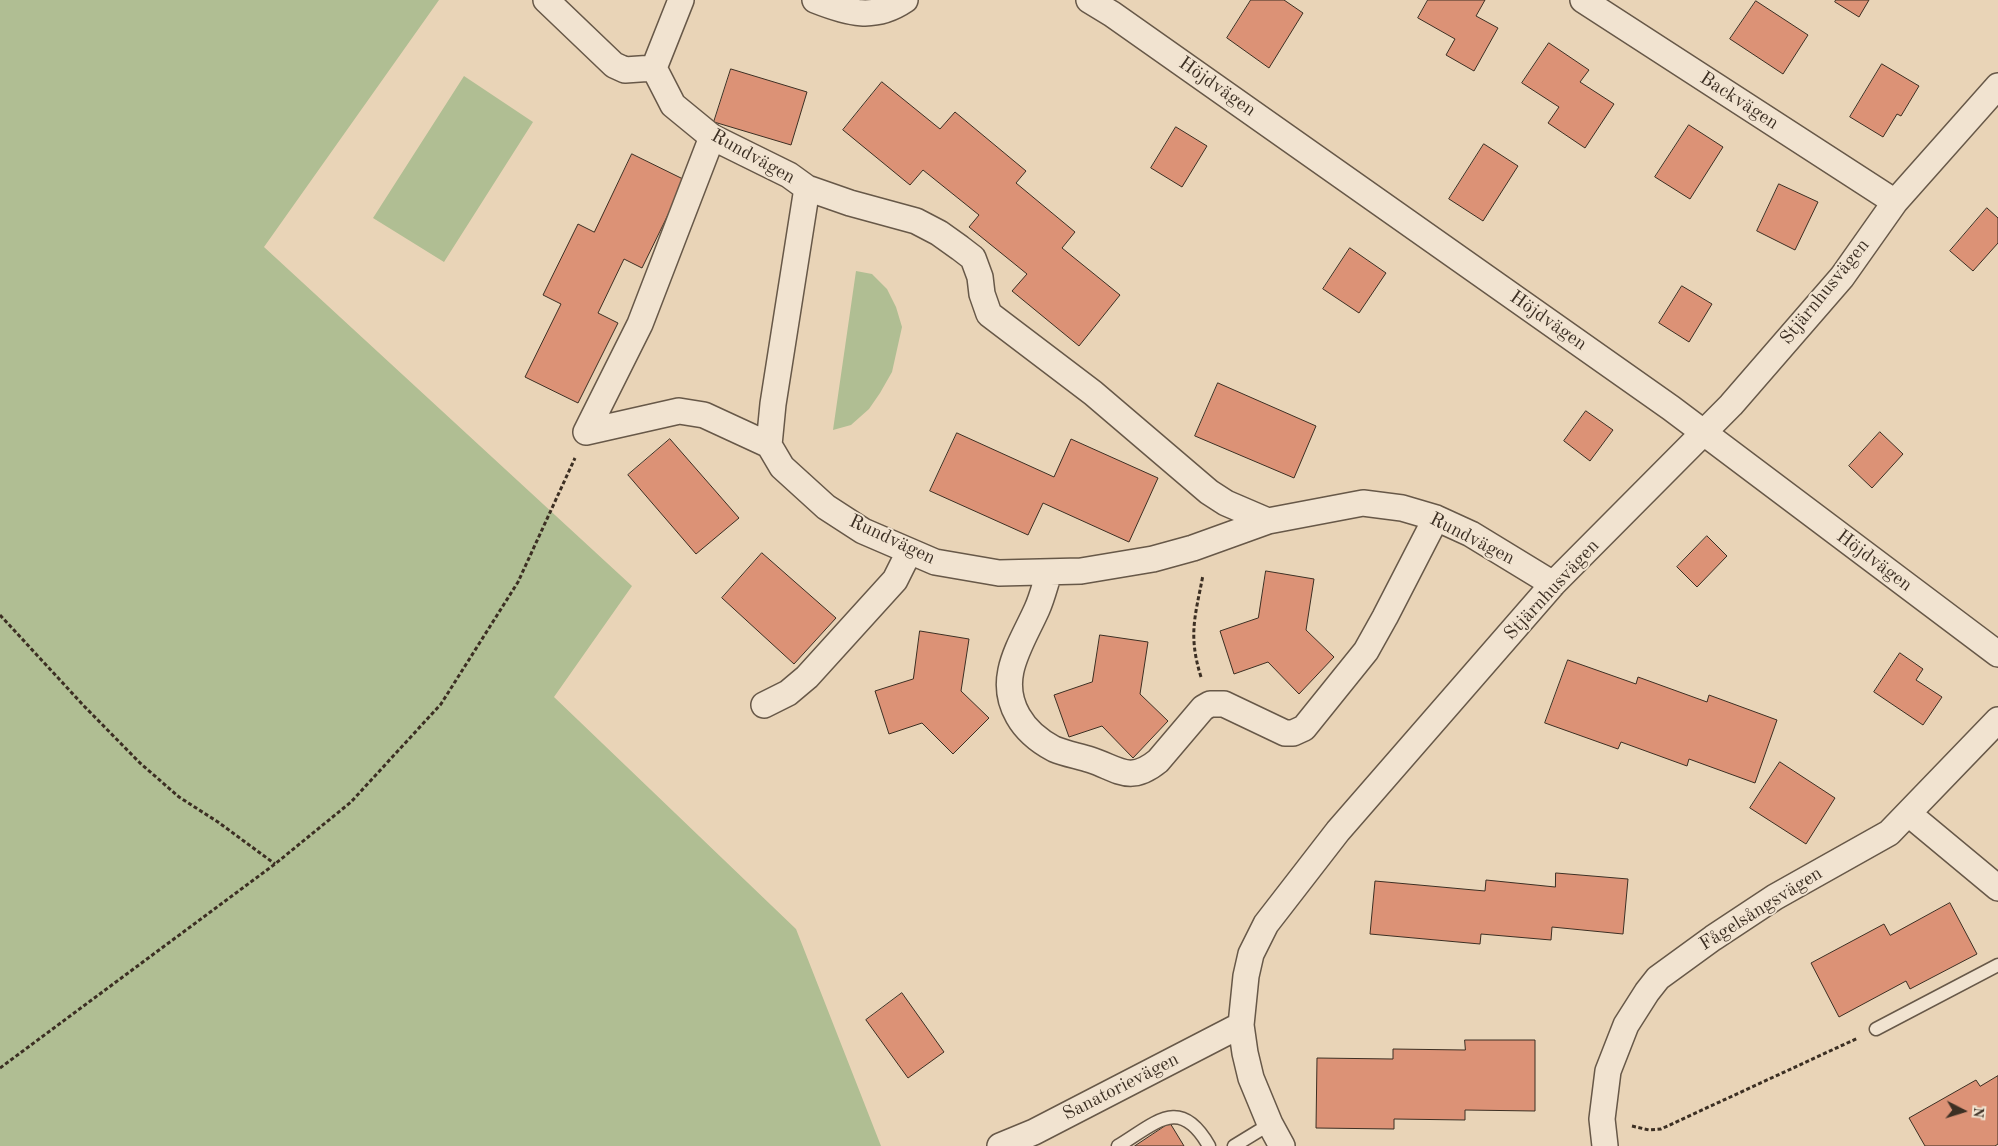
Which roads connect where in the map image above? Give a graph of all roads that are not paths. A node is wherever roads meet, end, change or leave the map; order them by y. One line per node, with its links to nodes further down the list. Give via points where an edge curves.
1 (546, 0): 7 (street, via 614,65 625,70)
2 (681, 0): 7 (street)
3 (815, 0): 4 (street, via 857,13 888,10)
4 (905, 0)
5 (1089, 0): 12 (street, Höjdvägen, via 1121,19)
6 (1583, 0): 11 (street, Backvägen)
7 (654, 68): 9 (street, Rundvägen, via 673,105)
8 (1998, 86): 11 (street, Stjärnhusvägen)
9 (712, 137): 10 (street, Rundvägen, via 789,175); 13 (street, via 640,324 586,432 678,411 704,416)
10 (808, 188): 13 (street, Rundvägen); 15 (street, Rundvägen, via 850,204 916,221 939,233 973,258 989,314 1093,393 1209,492)
11 (1895, 202): 12 (street, Stjärnhusvägen, via 1842,277)
12 (1703, 433): 18 (street, Stjärnhusvägen); 19 (street, Höjdvägen)
13 (769, 446): 16 (street, Rundvägen, via 782,468 826,507 863,531)
14 (1436, 518): 15 (street, Rundvägen, via 1402,508 1363,503); 17 (street, via 1366,651 1304,728 1285,733 1224,704 1210,704 1150,768 1130,773 1056,749 1030,734 1013,707 1009,678); 18 (street, Rundvägen, via 1471,534)
15 (1268, 521): 17 (street, Rundvägen, via 1153,559)
16 (909, 552): 17 (street, Rundvägen, via 935,562 999,573); 20 (street, via 895,580 807,677 788,694)
17 (1049, 573)
18 (1553, 584): 25 (street, Stjärnhusvägen, via 1338,832 1266,924 1251,954)
19 (1998, 654)
20 (764, 705)
21 (1998, 720): 22 (street, Fågelsångsvägen)
22 (1909, 814): 23 (street); 33 (street, Fågelsångsvägen, via 1889,833 1775,897 1658,978 1637,1006 1608,1071 1602,1119)
23 (1998, 888)
24 (1998, 965): 26 (lane)
25 (1241, 1025): 27 (street, Stjärnhusvägen, via 1251,1078); 28 (street, Sanatorievägen, via 1034,1132)
26 (1876, 1030)
27 (1270, 1124): 31 (lane); 32 (street, Stjärnhusvägen)
28 (1000, 1146)
29 (1118, 1146): 30 (lane, via 1164,1117 1177,1117 1194,1124)
30 (1209, 1146)
31 (1234, 1146)
32 (1282, 1146)
33 (1605, 1146)

